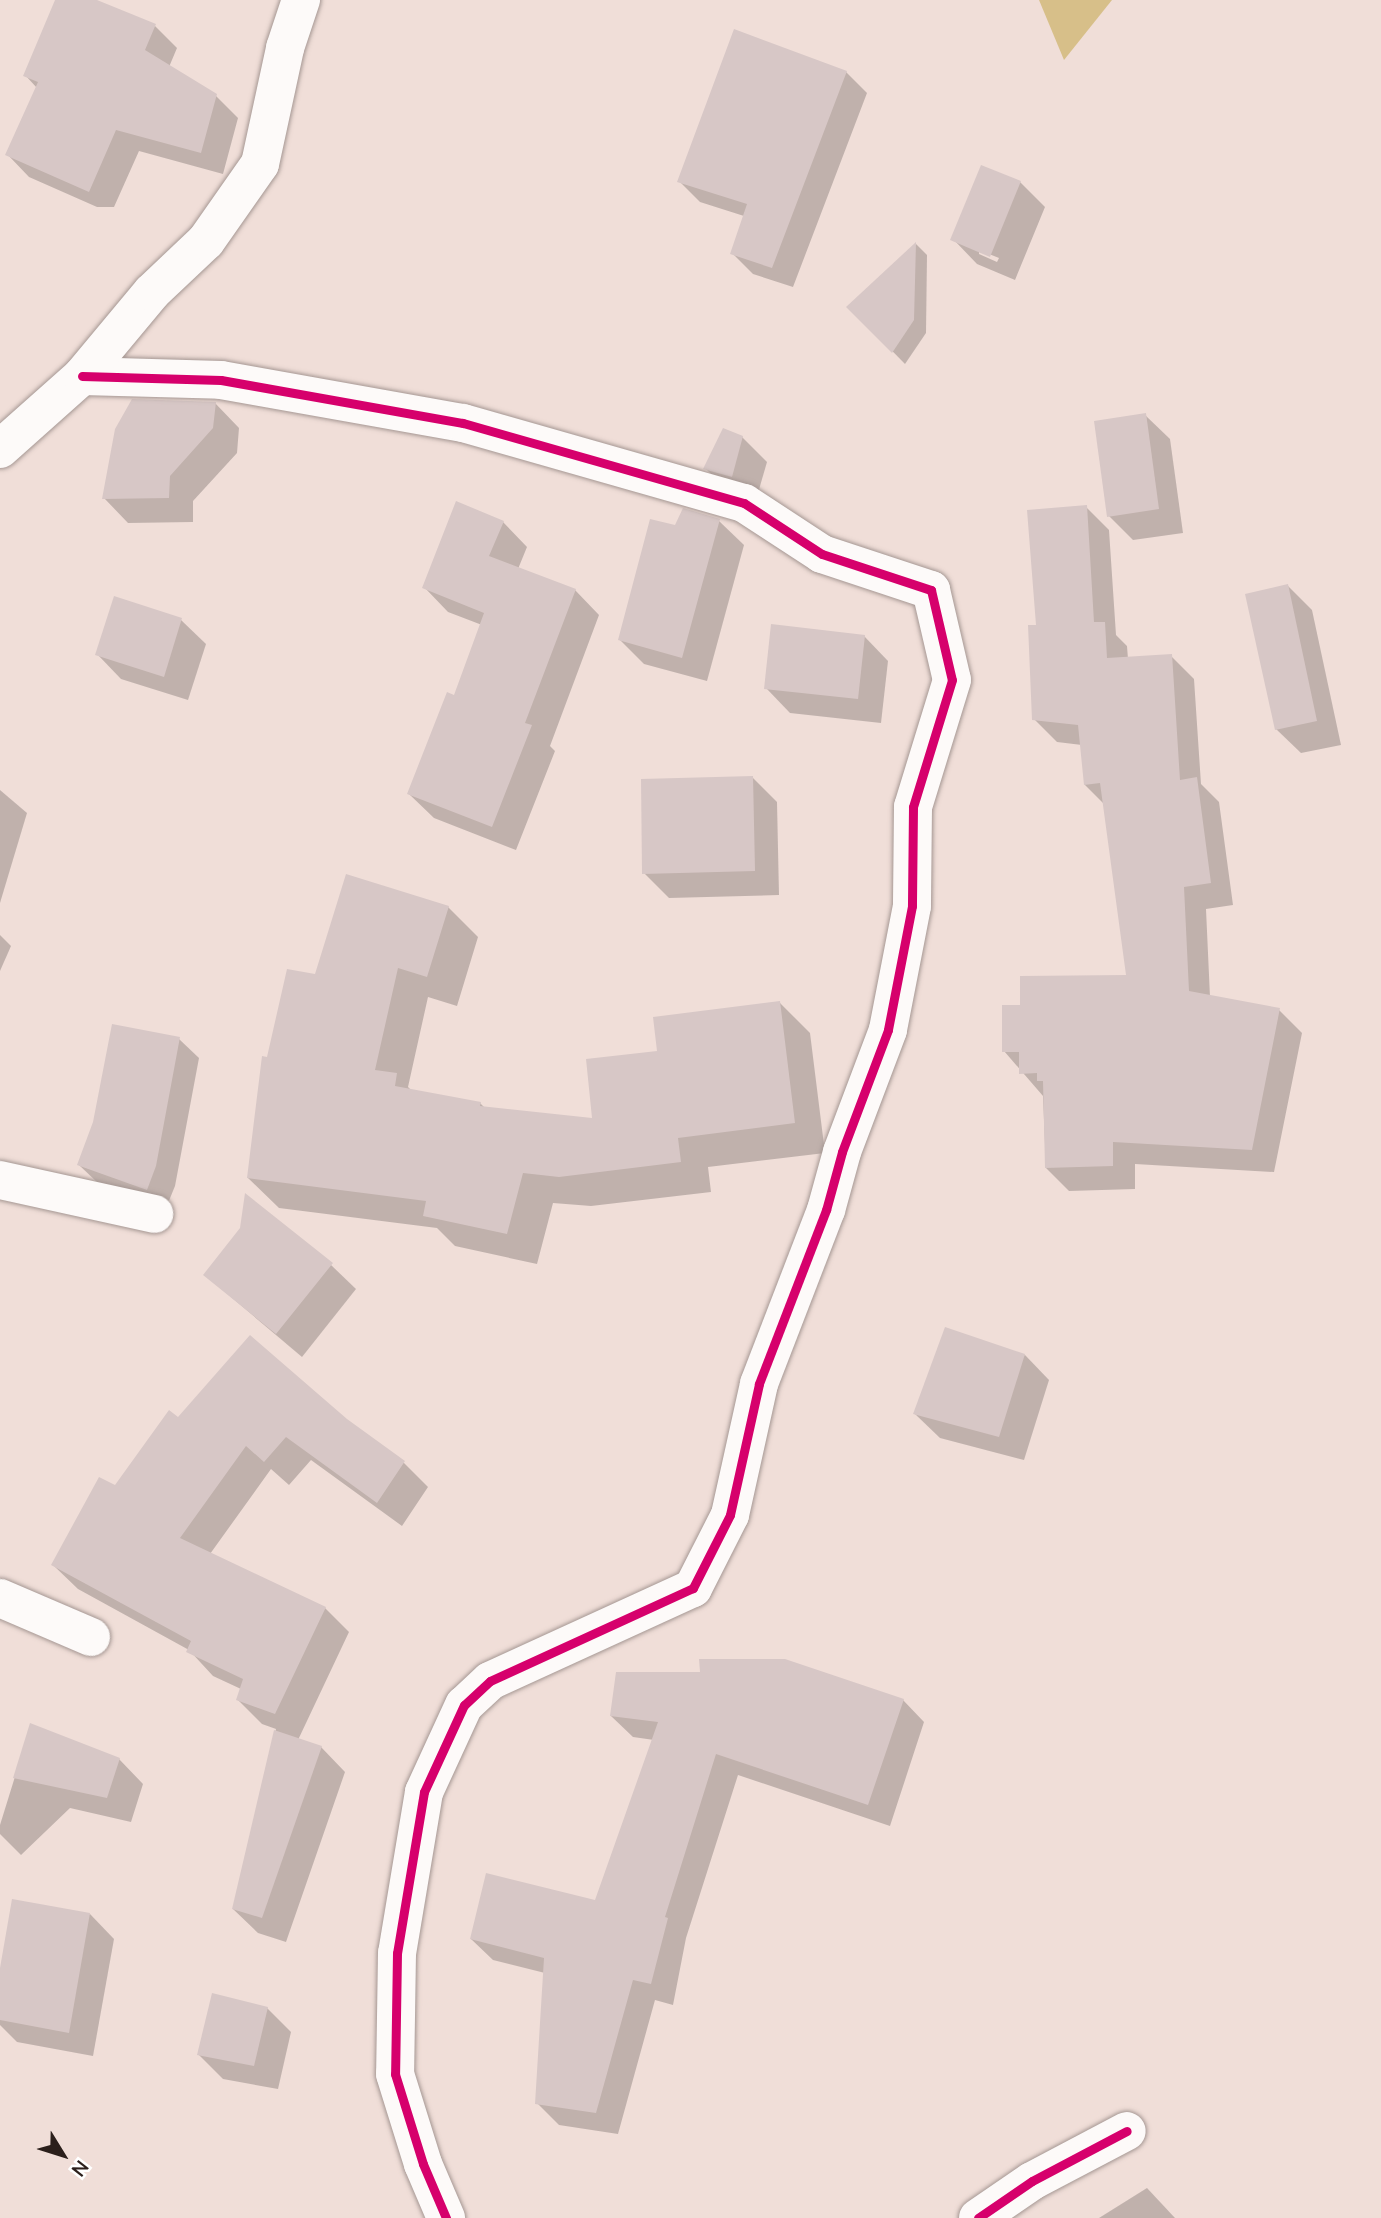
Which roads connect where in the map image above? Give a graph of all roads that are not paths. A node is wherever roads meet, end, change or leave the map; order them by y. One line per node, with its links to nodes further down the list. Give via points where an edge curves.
1 (302, 0): 2 (street, via 285,48 260,164 206,241 152,292)
2 (82, 376): 3 (street); 9 (street, via 221,380 463,423 744,503 822,554 931,590 952,680 913,807 912,906 888,1030 759,1384 730,1515 693,1588 490,1681 464,1706 424,1792 397,1953 396,2074 423,2164)
3 (0, 449)
4 (0, 1180): 5 (street)
5 (155, 1214)
6 (0, 1598): 7 (street)
7 (91, 1637)
8 (1126, 2131): 10 (street, via 1032,2181)
9 (446, 2218)
10 (978, 2218)

